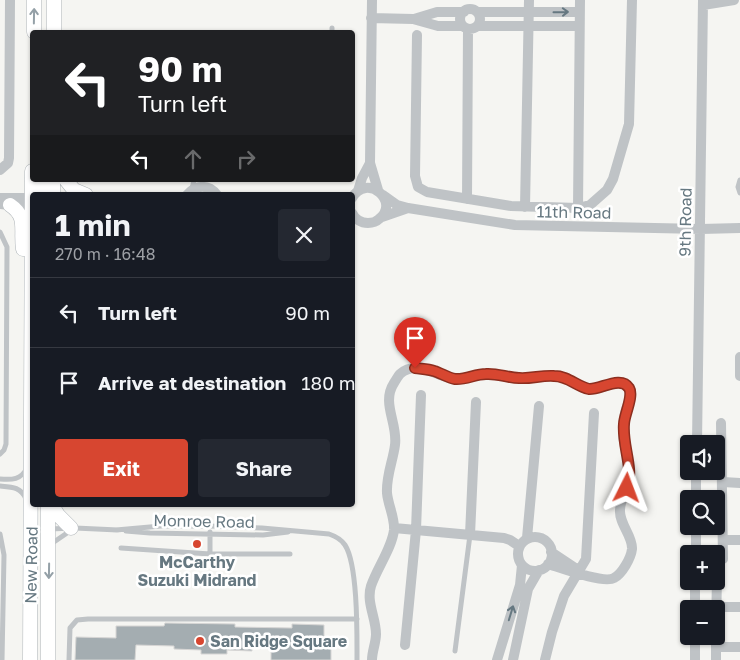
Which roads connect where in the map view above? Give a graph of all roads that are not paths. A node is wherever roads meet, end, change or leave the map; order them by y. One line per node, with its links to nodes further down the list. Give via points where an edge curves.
1 (10, 0): 22 (street, via 9,158)
2 (34, 0): 18 (main road, one-way to 2)
3 (54, 0): 19 (main road)
4 (372, 0): 13 (street)
5 (529, 0): 12 (street)
6 (580, 0): 11 (street)
7 (632, 0): 37 (street, via 627,137 610,186 590,205)
8 (734, 0): 9 (street)
9 (703, 3): 42 (street, 9th Road)
10 (471, 8): 12 (street); 14 (street); 17 (street, via 480,20); 17 (street, via 460,19)
11 (579, 12): 12 (street, one-way to 11); 16 (street)
12 (529, 13): 15 (street)
13 (372, 18): 14 (street); 21 (street)
14 (413, 19): 17 (street, via 438,26)
15 (529, 26): 16 (street); 17 (street); 36 (street)
16 (579, 26): 37 (street)
17 (470, 27): 33 (street)
18 (34, 30)
19 (54, 30)
20 (417, 36): 33 (street, via 416,182 422,191)
21 (370, 163): 28 (street); 29 (street)
22 (0, 170)
23 (740, 180): 30 (lane)
24 (68, 182): 27 (main road)
25 (191, 188): 26 (street, via 206,186)
26 (214, 190)
27 (79, 192)
28 (355, 193)
29 (380, 193): 31 (street, via 365,188); 35 (street, 11th Road, via 397,205); 40 (street, via 386,202)
30 (740, 193)
31 (355, 194)
32 (30, 198): 34 (street)
33 (467, 199): 36 (street)
34 (3, 202): 38 (street); 44 (main road, via 18,210 22,218 23,248)
35 (408, 208): 40 (street, 11th Road); 42 (street, 11th Road, via 514,225)
36 (525, 208): 37 (street)
37 (578, 208)
38 (30, 209)
39 (355, 217): 40 (street, 11th Road, via 368,223)
40 (382, 217)
41 (740, 228): 42 (street, 11th Road)
42 (700, 229): 52 (street, 9th Road)
43 (0, 232): 54 (lane, via 7,247 6,444)
44 (30, 271)
45 (740, 357): 46 (street)
46 (740, 376)
47 (421, 394): 67 (street)
48 (476, 402): 72 (street)
49 (539, 406): 73 (street)
50 (594, 413): 87 (street, via 586,554)
51 (721, 423): 56 (street)
52 (696, 435)
53 (30, 450): 55 (lane, via 24,474 17,479)
54 (0, 454)
55 (0, 479)
56 (723, 482): 57 (street); 74 (street)
57 (740, 483)
58 (1, 487): 68 (lane, via 17,488 23,493)
59 (31, 507): 68 (main road, New Road)
60 (50, 507): 65 (main road, New Road)
61 (52, 507): 63 (main road)
62 (210, 526): 66 (lane, Monroe Road); 69 (lane, Monroe Road); 71 (lane)
63 (73, 528): 65 (lane, Monroe Road); 66 (lane, Monroe Road); 77 (lane)
64 (394, 528): 67 (street); 87 (street, via 387,482 396,433 388,399 390,388 400,374 415,368 455,379 483,374 520,378 555,376 594,389 622,383 629,388 631,397 623,436 630,479 620,513 632,547 615,578 605,580); 103 (street, via 370,591 376,633)
65 (49, 529): 77 (main road, New Road); 83 (main road)
66 (116, 530): 71 (lane, Monroe Road)
67 (416, 530): 72 (street); 92 (street)
68 (31, 532): 83 (main road, New Road)
69 (292, 532): 71 (lane, Monroe Road); 90 (lane, Monroe Road, via 329,534 345,545 351,565)
70 (0, 534): 98 (lane, via 4,555)
71 (210, 534): 81 (lane)
72 (470, 535): 78 (street, via 508,539); 97 (lane)
73 (527, 538): 78 (street); 80 (street, via 541,538)
74 (724, 540): 75 (street); 76 (street)
75 (740, 540)
76 (724, 545)
77 (49, 546): 100 (main road, New Road, one-way to 100)
78 (519, 546): 85 (street, via 518,556)
79 (121, 548): 81 (lane)
80 (552, 552): 84 (street); 87 (street)
81 (210, 554): 82 (lane)
82 (290, 554)
83 (31, 555): 99 (main road, New Road)
84 (548, 564): 86 (street); 87 (street)
85 (522, 565): 86 (street, via 530,570); 91 (street, one-way to 85, via 520,585)
86 (539, 570): 94 (street, via 528,589)
87 (580, 573): 106 (street, via 561,603)
88 (725, 607): 89 (street)
89 (740, 607)
90 (357, 619): 101 (lane, via 82,620 70,628); 102 (lane)
91 (502, 644): 94 (street); 104 (street)
92 (405, 645)
93 (695, 645): 107 (street)
94 (515, 647): 105 (street)
95 (716, 647): 96 (street); 108 (street)
96 (740, 647)
97 (455, 651)
98 (2, 660)
99 (30, 660)
100 (48, 660)
101 (69, 660)
102 (357, 660)
103 (372, 660)
104 (497, 660)
105 (513, 660)
106 (545, 660)
107 (695, 660)
108 (716, 660)

